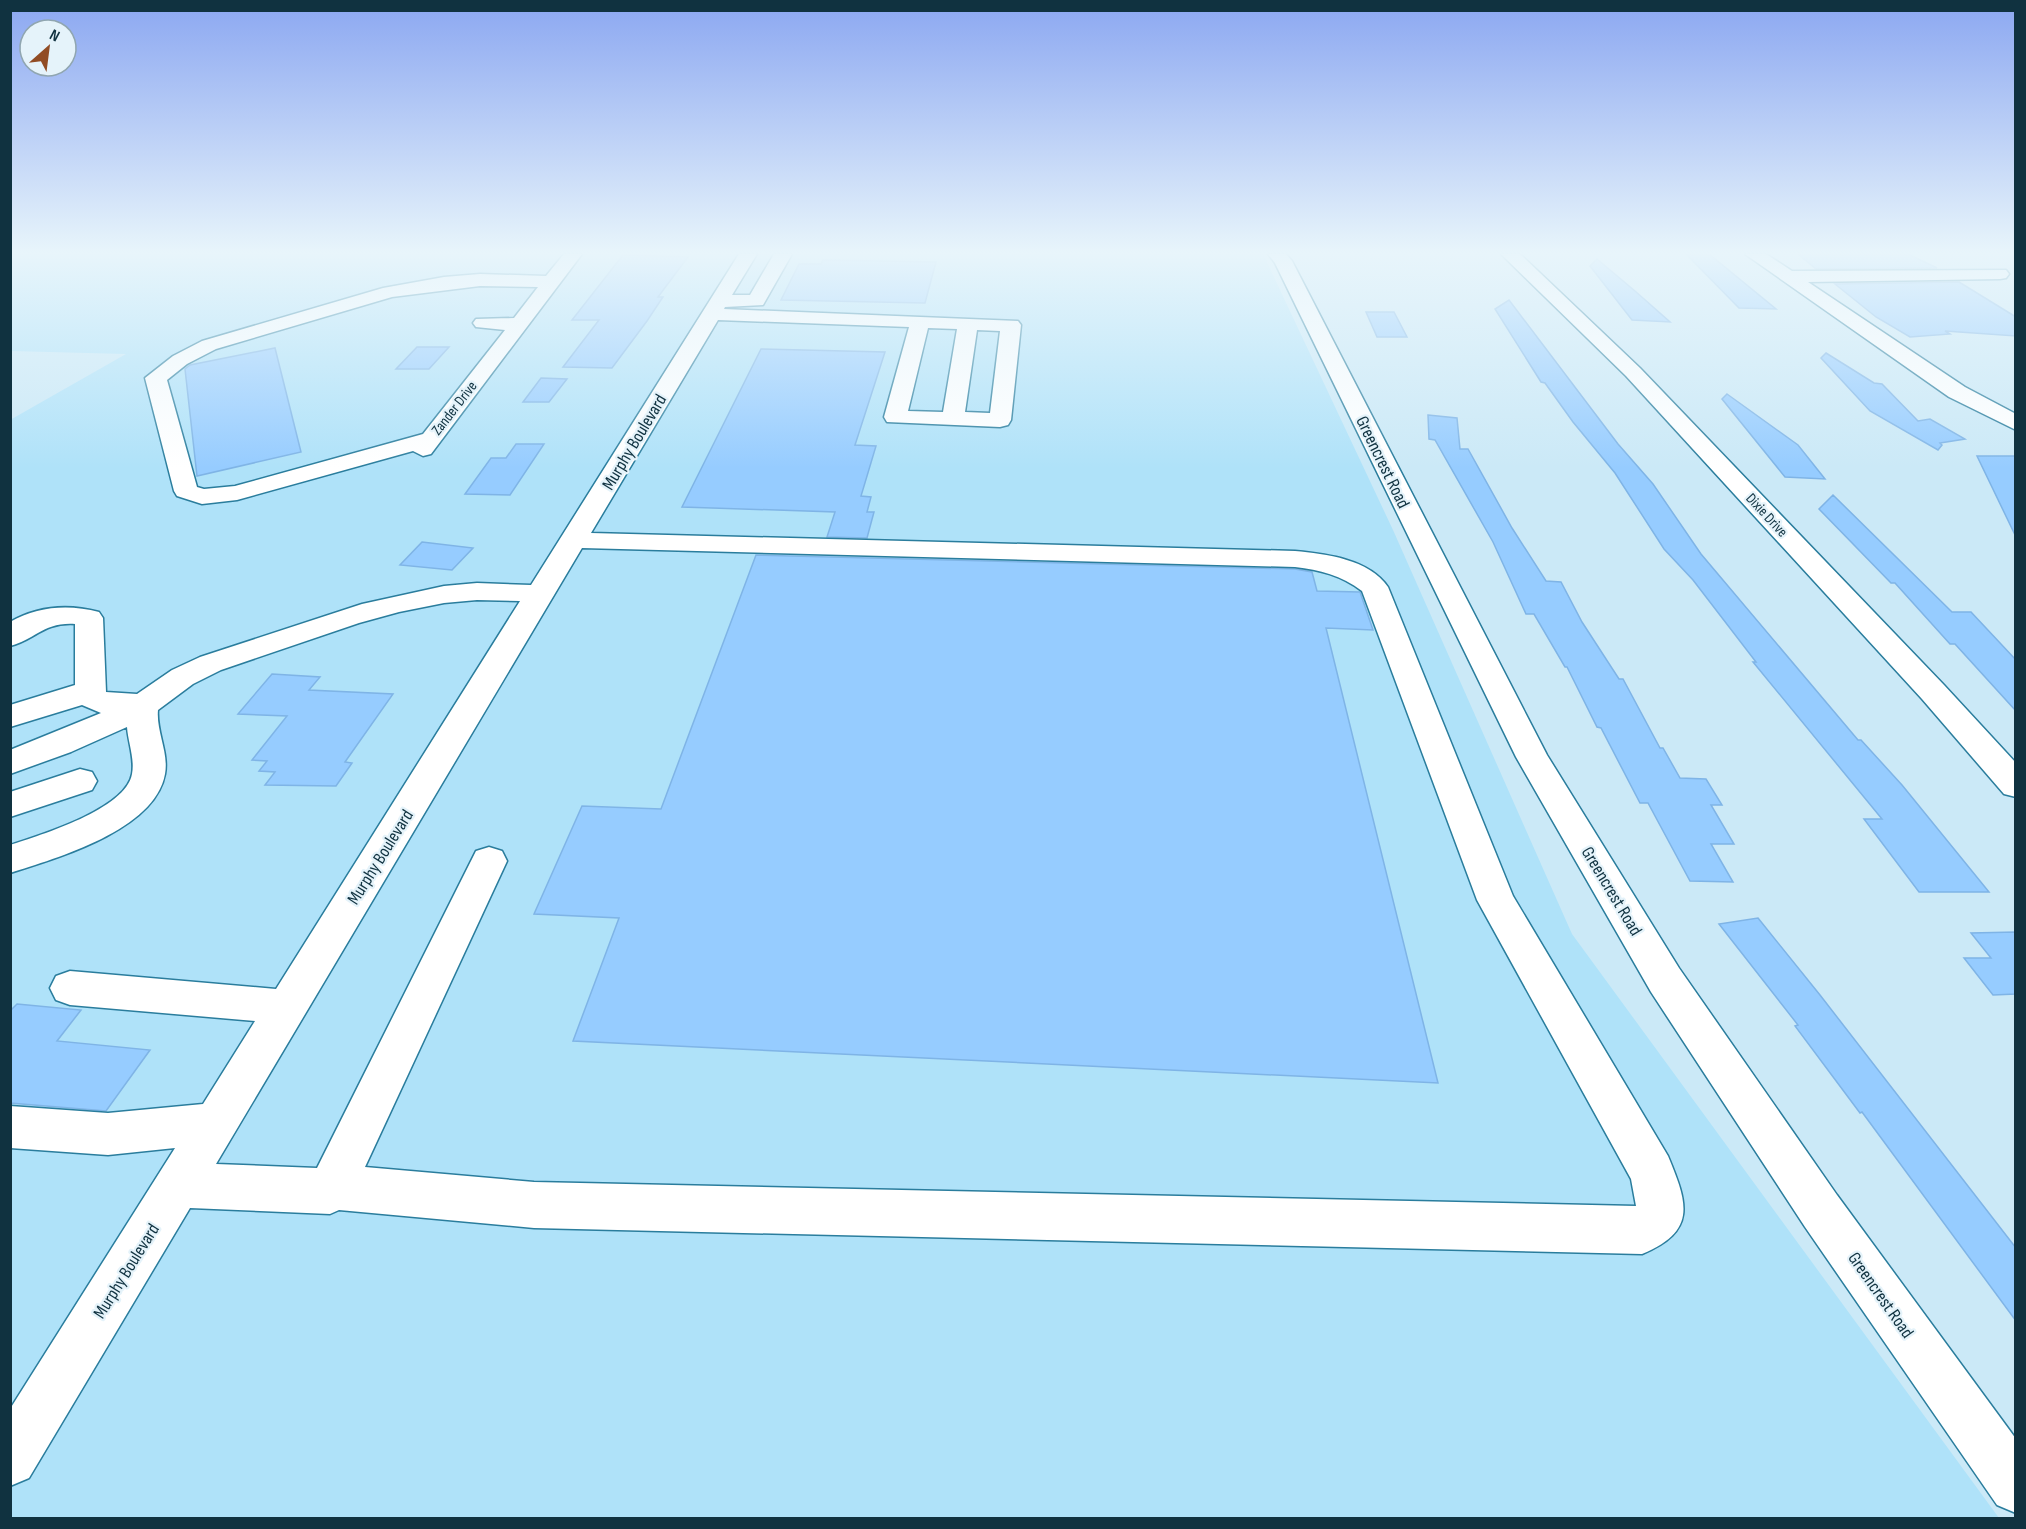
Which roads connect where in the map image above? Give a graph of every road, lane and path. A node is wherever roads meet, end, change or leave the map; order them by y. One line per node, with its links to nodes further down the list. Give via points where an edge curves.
1 (276, 325): 2 (street, Zander Drive, via 209,345 156,378 186,490 202,496 237,493 427,444)
2 (518, 325)
3 (705, 325): 12 (street, Murphy Boulevard)
4 (919, 325): 10 (street, via 895,417)
5 (968, 325): 10 (street)
6 (1011, 325): 10 (street, via 1000,420)
7 (1316, 325): 31 (street, Greencrest Road, via 1544,777 1665,980 1821,1211)
8 (1584, 325): 20 (street, Dixie Drive, via 1633,372)
9 (1860, 325): 11 (street, via 1957,392)
10 (953, 418)
11 (2016, 423)
12 (574, 540): 13 (street, Murphy Boulevard); 29 (street, via 1295,559 1322,562 1360,575 1374,587 1496,900 1652,1172 1660,1217 1642,1230 1630,1230 534,1204)
13 (541, 593): 16 (street, via 470,592 383,607 212,663 187,674); 25 (street, Murphy Boulevard)
14 (10, 637): 15 (street, via 24,627 64,615 89,618)
15 (91, 691): 16 (street, via 92,697 105,704); 17 (street)
16 (143, 705): 18 (street, via 83,736); 22 (street, via 140,720 149,774 135,800 85,832)
17 (10, 716)
18 (10, 763)
19 (80, 781): 21 (street)
20 (2016, 785)
21 (10, 805)
22 (10, 860)
23 (489, 861): 29 (street)
24 (70, 988): 25 (street)
25 (288, 1007): 26 (street, Murphy Boulevard)
26 (217, 1123): 27 (street, via 108,1134); 28 (street, Murphy Boulevard)
27 (10, 1127)
28 (179, 1185): 29 (street, via 330,1191); 30 (street, Murphy Boulevard)
29 (332, 1187)
30 (10, 1459)
31 (2016, 1486)

